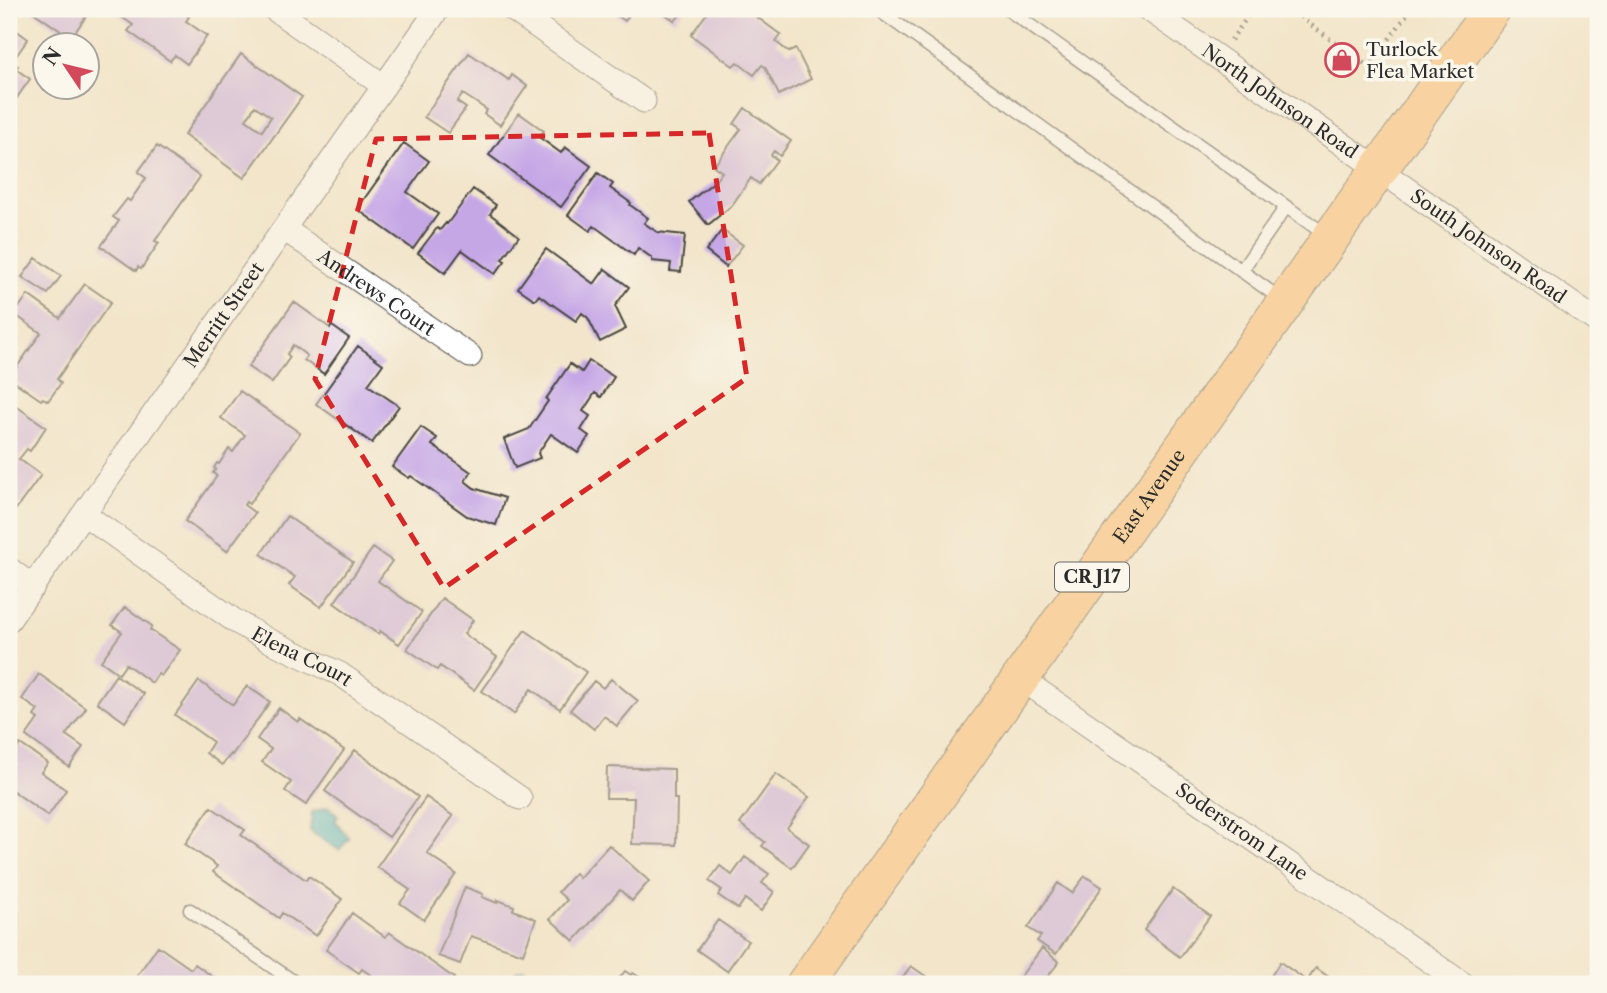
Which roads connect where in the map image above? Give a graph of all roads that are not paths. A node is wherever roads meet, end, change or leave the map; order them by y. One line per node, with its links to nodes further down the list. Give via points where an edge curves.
1 (274, 9): 8 (street)
2 (438, 9): 8 (street, Merritt Street)
3 (512, 9): 9 (street)
4 (877, 9): 14 (lane)
5 (1007, 9): 11 (lane)
6 (1148, 9): 10 (street, North Johnson Road)
7 (1492, 9): 10 (main road, East Avenue / CR J17)
8 (384, 86): 12 (street, Merritt Street)
9 (644, 101)
10 (1378, 171): 13 (main road, East Avenue / CR J17); 16 (street, South Johnson Road)
11 (1286, 206): 13 (lane); 14 (lane)
12 (284, 229): 17 (street, Andrews Court); 18 (street, Merritt Street)
13 (1331, 239): 15 (main road, East Avenue / CR J17)
14 (1241, 271): 15 (lane)
15 (1285, 303): 22 (main road, East Avenue / CR J17)
16 (1598, 323)
17 (470, 356)
18 (84, 514): 20 (street, Merritt Street); 23 (street, Elena Court, via 235,621 340,674)
19 (9, 569): 20 (street)
20 (33, 587): 21 (street, Merritt Street)
21 (9, 620)
22 (1020, 678): 26 (main road, East Avenue / CR J17); 27 (street, Soderstrom Lane)
23 (520, 798)
24 (190, 910): 25 (lane)
25 (297, 984)
26 (805, 984)
27 (1464, 984)

